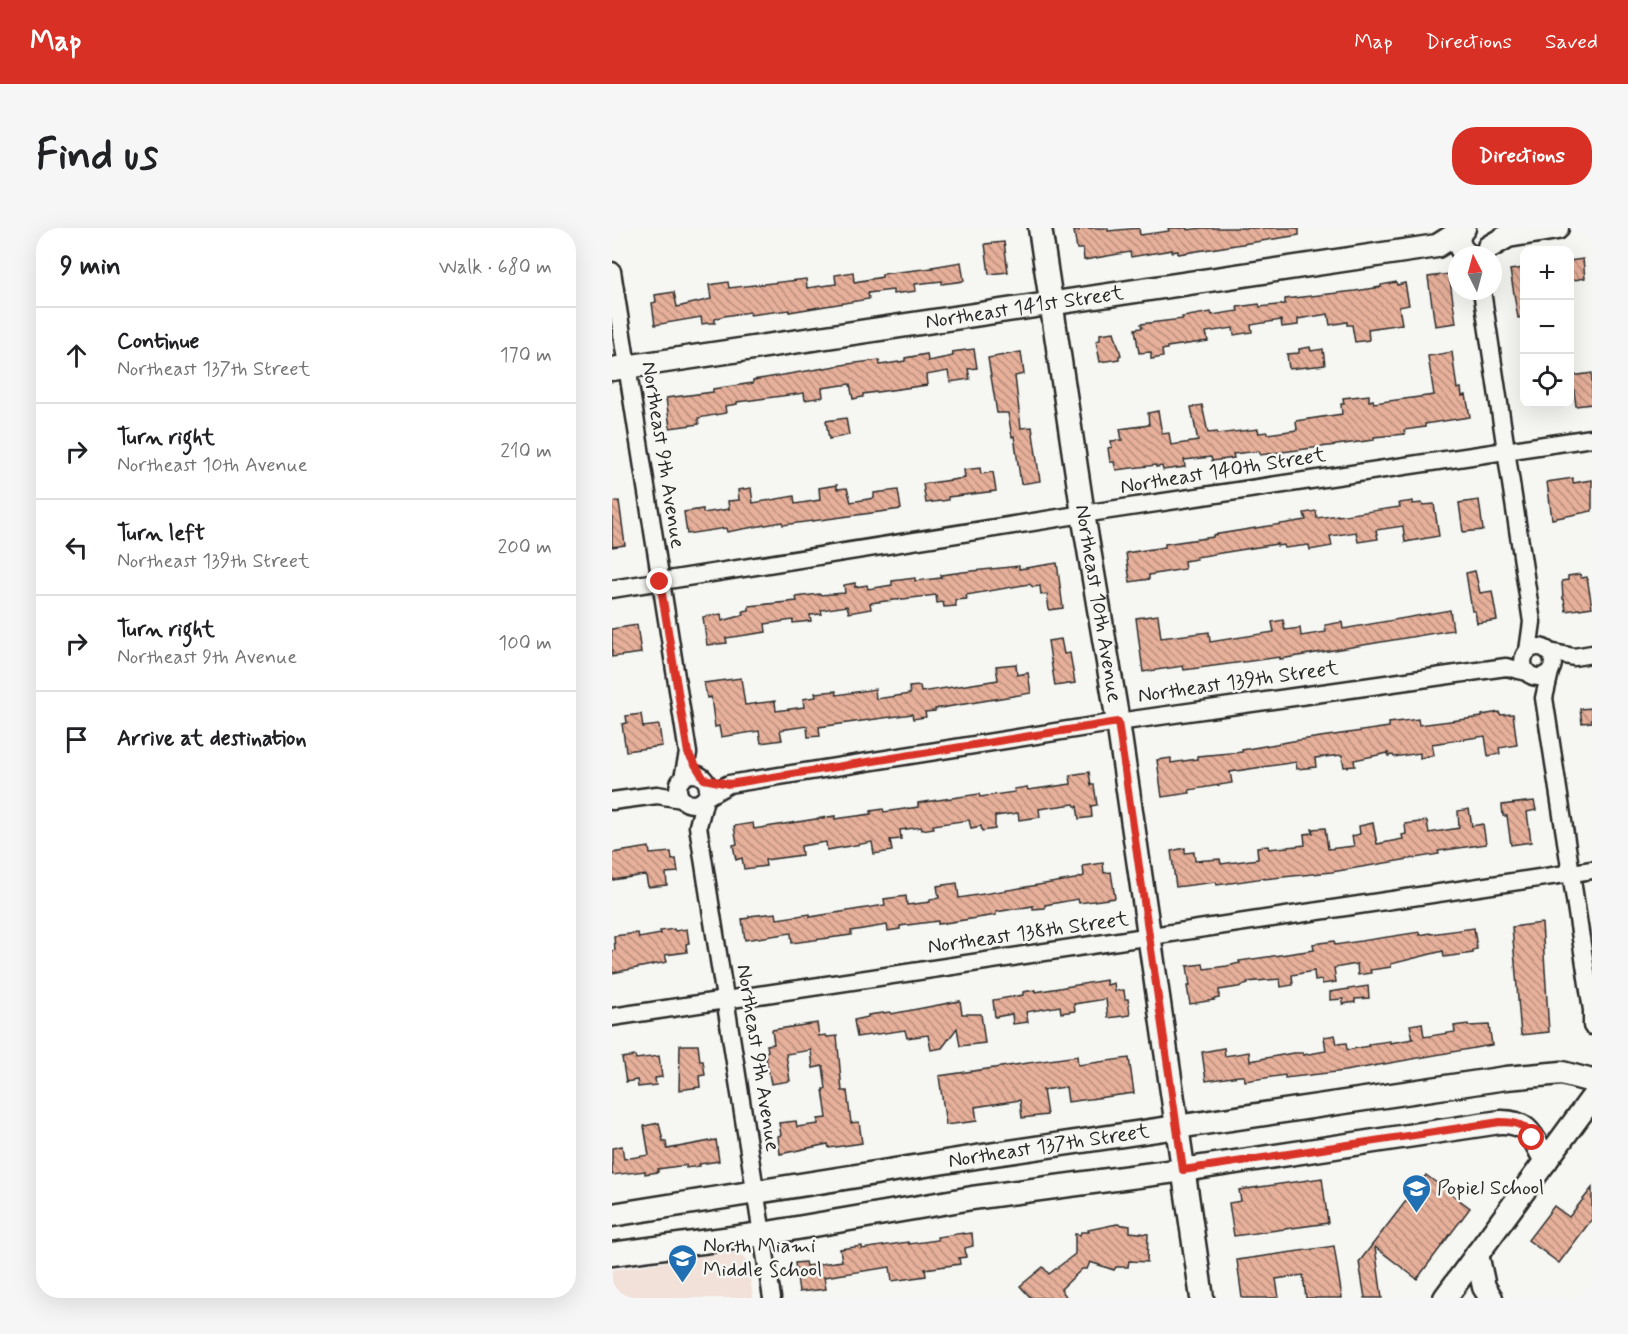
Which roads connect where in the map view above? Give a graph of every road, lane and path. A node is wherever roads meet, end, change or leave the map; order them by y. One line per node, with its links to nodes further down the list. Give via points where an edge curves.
1 (1040, 228): 7 (street, Northeast 10th Avenue)
2 (1557, 228): 4 (street, Northeast 141st Street)
3 (1448, 246): 7 (street, Northeast 141st Street)
4 (1477, 246)
5 (612, 271): 8 (street, Northeast 9th Avenue)
6 (1483, 300): 10 (street)
7 (1051, 304): 8 (street, Northeast 141st Street); 11 (street, Northeast 10th Avenue)
8 (619, 368): 12 (street, Northeast 9th Avenue)
9 (1592, 438): 10 (street, Northeast 140th Street)
10 (1508, 451): 11 (street, Northeast 140th Street); 14 (street)
11 (1083, 514): 12 (street, Northeast 140th Street); 23 (street, Northeast 10th Avenue)
12 (660, 582): 13 (street, Northeast 140th Street); 24 (street, Northeast 9th Avenue)
13 (612, 589)
14 (1532, 622): 15 (street); 16 (street)
15 (1548, 651): 16 (street, via 1537,647); 18 (street); 20 (street, via 1553,663)
16 (1527, 652): 19 (street, Northeast 139th Street); 21 (street, via 1523,660)
17 (1592, 654): 18 (street)
18 (1574, 657): 20 (street)
19 (1506, 667): 21 (street, Northeast 139th Street); 23 (street, Northeast 139th Street)
20 (1551, 671): 21 (street, via 1542,677); 22 (street)
21 (1528, 673): 22 (street)
22 (1544, 698): 34 (street)
23 (1118, 722): 27 (street, Northeast 139th Street); 35 (street, Northeast 10th Avenue)
24 (688, 753): 25 (street, Northeast 9th Avenue); 26 (street, Northeast 9th Avenue)
25 (703, 778): 26 (street, via 692,774); 27 (street, Northeast 139th Street); 29 (street, via 708,790)
26 (682, 779): 28 (street); 30 (street, via 678,787)
27 (729, 784): 29 (street, Northeast 139th Street)
28 (657, 795): 30 (street); 31 (street)
29 (705, 798): 30 (street, via 692,804); 32 (street, Northeast 9th Avenue)
30 (682, 800): 32 (street, Northeast 9th Avenue)
31 (612, 801)
32 (699, 826): 36 (street, Northeast 9th Avenue)
33 (1592, 870): 34 (street, Northeast 138th Street)
34 (1571, 873): 35 (street, Northeast 138th Street); 37 (street)
35 (1148, 938): 36 (street, Northeast 138th Street); 42 (street, Northeast 10th Avenue)
36 (727, 1000): 38 (street, Northeast 138th Street); 45 (street, Northeast 9th Avenue)
37 (1592, 1010): 39 (street)
38 (612, 1017)
39 (1592, 1026)
40 (1592, 1081): 42 (street, Northeast 137th Street, via 1562,1073 1506,1078)
41 (1592, 1098): 43 (street)
42 (1177, 1126): 44 (street, Northeast 10th Avenue); 45 (street, Northeast 137th Street)
43 (1546, 1161): 44 (street, Northeast 137th Street, via 1526,1128 1509,1122); 49 (street)
44 (1183, 1170): 47 (street, Northeast 137th Street, via 972,1198); 51 (street, Northeast 10th Avenue)
45 (756, 1193): 46 (street, Northeast 137th Street); 47 (street, Northeast 9th Avenue)
46 (612, 1215)
47 (762, 1234): 48 (street, Northeast 137th Street); 50 (street, Northeast 9th Avenue)
48 (612, 1254)
49 (1477, 1254): 52 (street); 53 (street, via 1484,1287)
50 (772, 1298)
51 (1202, 1298)
52 (1445, 1298)
53 (1491, 1298)

